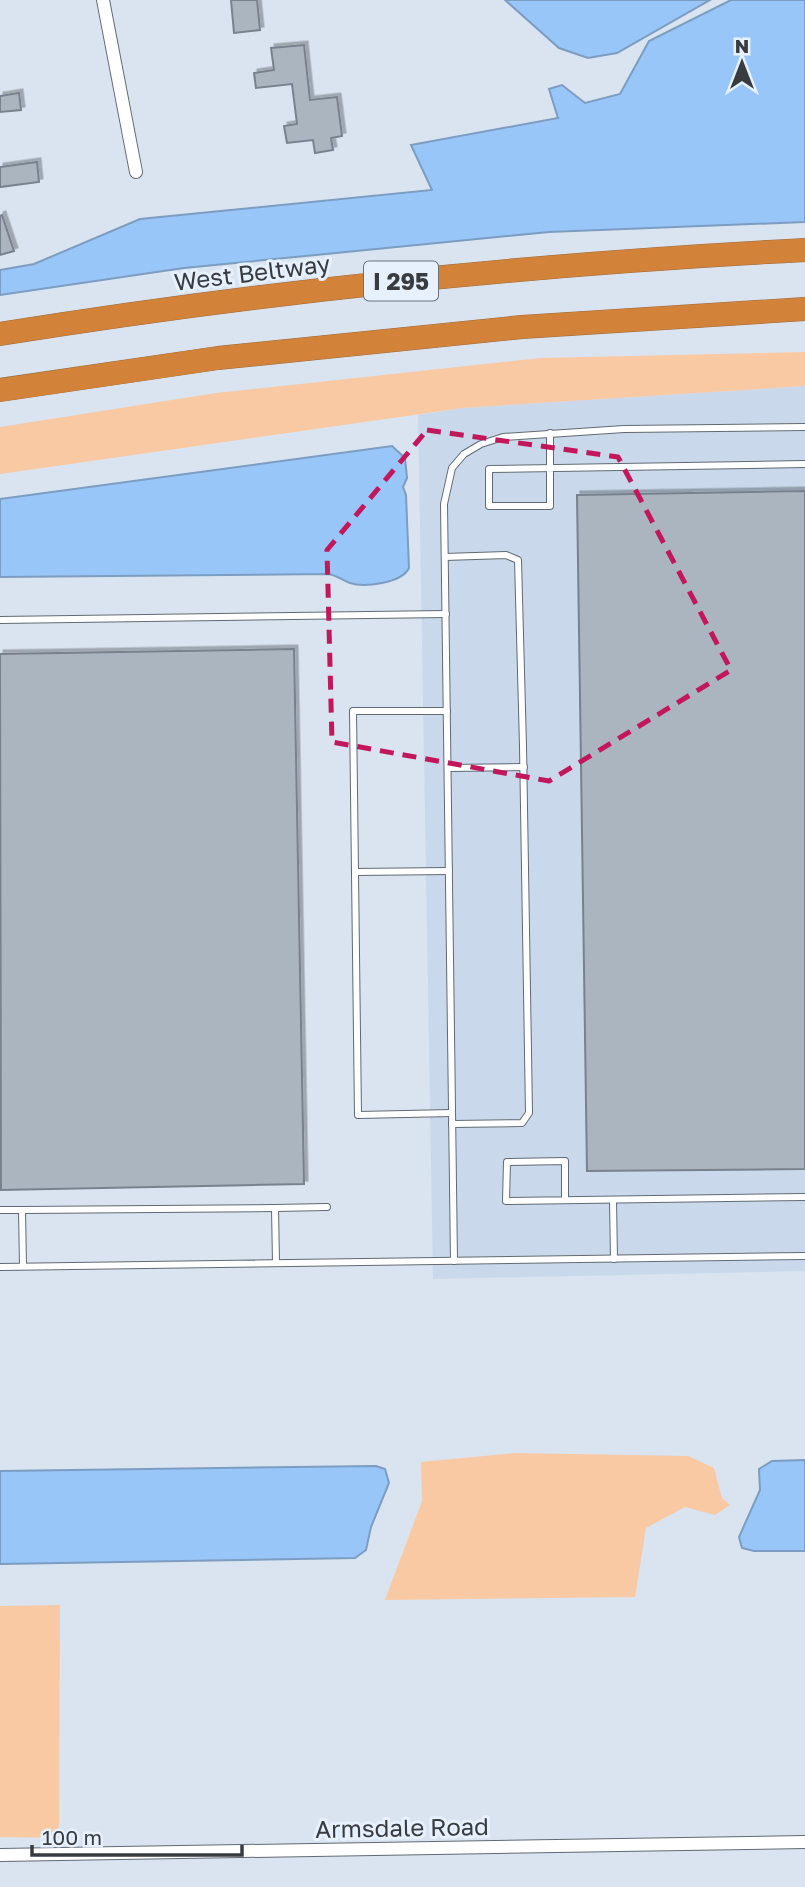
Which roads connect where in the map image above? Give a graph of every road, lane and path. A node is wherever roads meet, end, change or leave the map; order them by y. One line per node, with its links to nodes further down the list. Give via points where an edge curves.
1 (103, 0): 2 (street)
2 (136, 172)
3 (805, 250): 5 (highway, West Beltway / I 295, via 360,285)
4 (805, 309): 6 (highway, I 295, via 522,327 218,358)
5 (0, 334)
6 (0, 390)
7 (805, 426): 8 (lane)
8 (550, 433): 10 (lane); 11 (lane, via 481,444 452,468 444,504)
9 (805, 464): 10 (lane)
10 (550, 469): 10 (lane, via 550,506 489,506 489,469)
11 (445, 557): 12 (lane); 15 (lane, via 506,555 518,560)
12 (446, 614): 13 (lane); 14 (lane)
13 (0, 620)
14 (447, 710): 16 (lane); 17 (lane, via 353,711)
15 (524, 767): 16 (lane); 20 (lane, via 529,1113 522,1122)
16 (447, 768): 18 (lane)
17 (355, 872): 18 (lane); 19 (lane, via 358,1115)
18 (449, 872): 19 (lane)
19 (452, 1114): 20 (lane)
20 (452, 1124): 30 (lane)
21 (805, 1197): 23 (lane)
22 (565, 1200): 22 (lane, via 565,1161 507,1162 506,1201); 23 (lane)
23 (613, 1200): 29 (lane)
24 (275, 1208): 25 (lane); 27 (lane); 31 (lane)
25 (327, 1208)
26 (0, 1210): 27 (lane)
27 (22, 1210): 32 (lane)
28 (805, 1256): 29 (lane)
29 (614, 1259): 30 (lane)
30 (454, 1261): 31 (lane)
31 (276, 1263): 32 (lane)
32 (23, 1266): 33 (lane)
33 (0, 1267)
34 (805, 1842): 35 (street, Armsdale Road)
35 (0, 1855)

